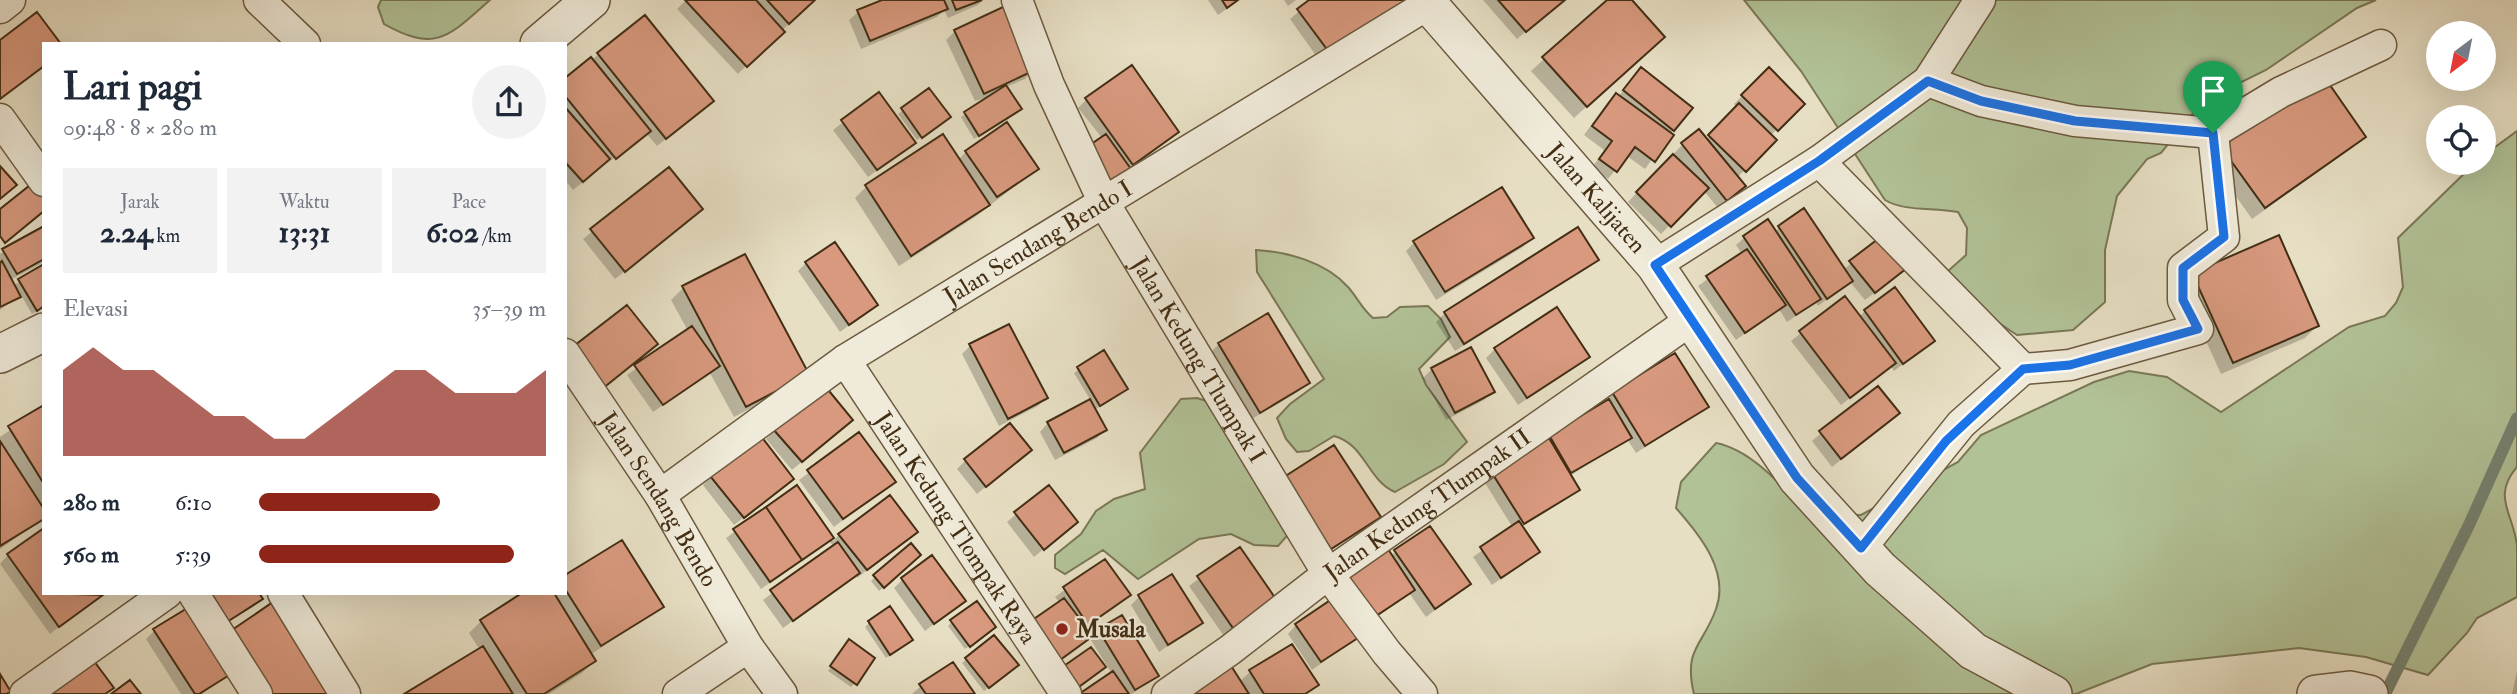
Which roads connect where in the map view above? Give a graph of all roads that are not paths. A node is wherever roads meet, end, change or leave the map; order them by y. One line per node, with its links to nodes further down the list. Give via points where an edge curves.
1 (10, 0): 7 (street)
2 (259, 0): 8 (street)
3 (591, 0): 9 (street)
4 (1017, 0): 16 (street, Jalan Kedung Tlumpak I, via 1049,85)
5 (1980, 0): 11 (street)
6 (1426, 2): 16 (street, Jalan Sendang Bendo I); 17 (street, Jalan Kalijaten)
7 (0, 8)
8 (303, 42)
9 (542, 42)
10 (2381, 45): 13 (street, via 2281,92)
11 (1928, 81): 13 (street, via 1981,101 2075,121); 14 (street)
12 (0, 119): 15 (street)
13 (2213, 133): 23 (street, via 2224,237 2183,268 2183,300 2198,329 2070,365)
14 (1819, 161): 17 (street); 23 (street)
15 (42, 178)
16 (1104, 203): 22 (street, Jalan Sendang Bendo I); 27 (street, Jalan Kedung Tlumpak I)
17 (1655, 265): 18 (street, Jalan Kalijaten)
18 (1691, 320): 26 (street, Jalan Kalijaten, via 1797,478); 27 (street, Jalan Kedung Tlumpak II)
19 (42, 333): 20 (street)
20 (0, 354)
21 (567, 360): 24 (street, Jalan Sendang Bendo)
22 (845, 360): 25 (street, Jalan Sendang Bendo I); 37 (street, Jalan Kedung Tlompak Raya)
23 (2023, 369): 26 (street, via 1953,433)
24 (574, 382): 25 (street, Jalan Sendang Bendo)
25 (660, 495): 31 (street, Jalan Sendang Bendo)
26 (1861, 548): 40 (street, Jalan Kalijaten, via 1973,651)
27 (1328, 574): 38 (street, Jalan Kedung Tlumpak II); 39 (street, Jalan Kedung Tlumpak I)
28 (164, 595): 32 (street)
29 (195, 595): 33 (street)
30 (284, 595): 34 (street)
31 (748, 647): 35 (street); 36 (street, Jalan Sendang Bendo)
32 (25, 694)
33 (257, 694)
34 (345, 694)
35 (678, 694)
36 (782, 694)
37 (1066, 694)
38 (1167, 694)
39 (1422, 694)
40 (2053, 694)

